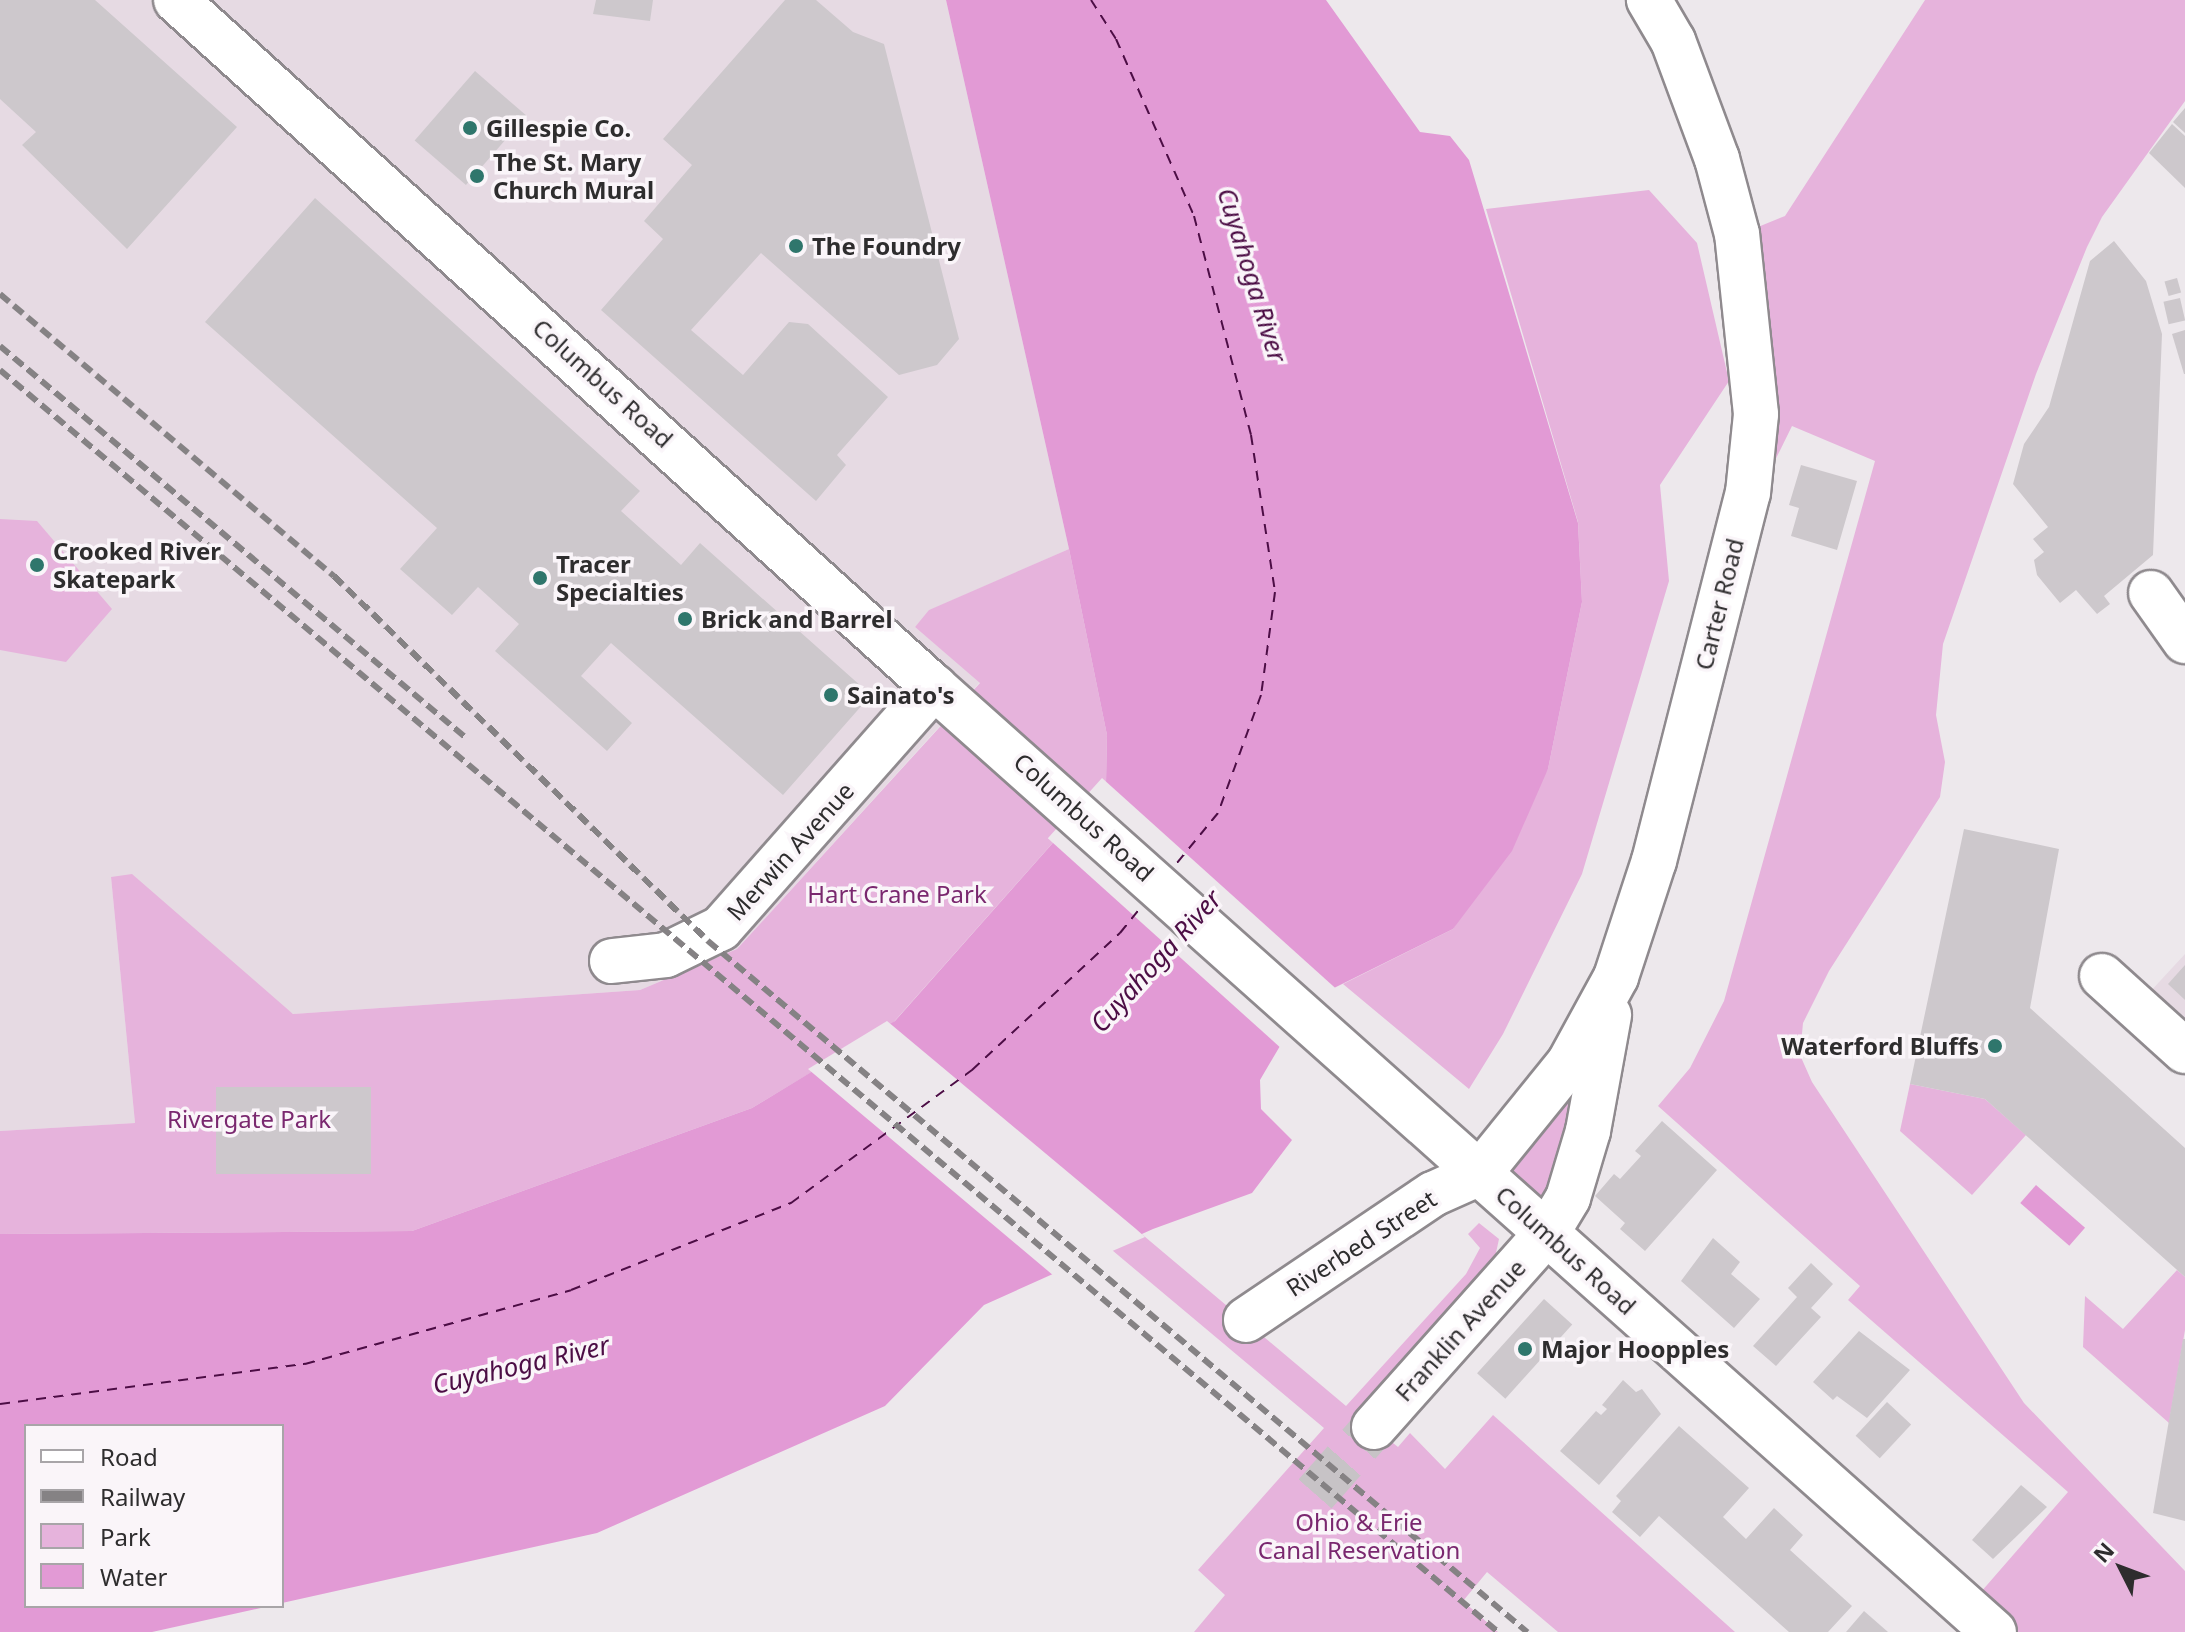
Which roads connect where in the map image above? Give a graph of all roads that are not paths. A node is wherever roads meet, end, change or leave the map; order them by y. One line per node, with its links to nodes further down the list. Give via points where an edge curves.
1 (176, 0): 5 (street, Columbus Road)
2 (1649, 0): 8 (street, Carter Road, via 1678,56 1717,159 1733,219 1746,291 1756,414 1748,493 1654,861)
3 (2151, 593): 4 (street)
4 (2185, 641)
5 (934, 687): 6 (street, Merwin Avenue, via 721,928 666,955); 10 (street, Columbus Road)
6 (612, 961)
7 (2102, 976): 9 (street)
8 (1616, 977): 10 (street, Carter Road, via 1569,1063); 11 (street, Franklin Avenue, via 1576,1177)
9 (2185, 1051)
10 (1480, 1173): 11 (street, Columbus Road); 12 (street, Riverbed Street, via 1433,1194)
11 (1547, 1233): 13 (street, Franklin Avenue); 14 (street, Columbus Road)
12 (1246, 1320)
13 (1374, 1427)
14 (1994, 1632)

